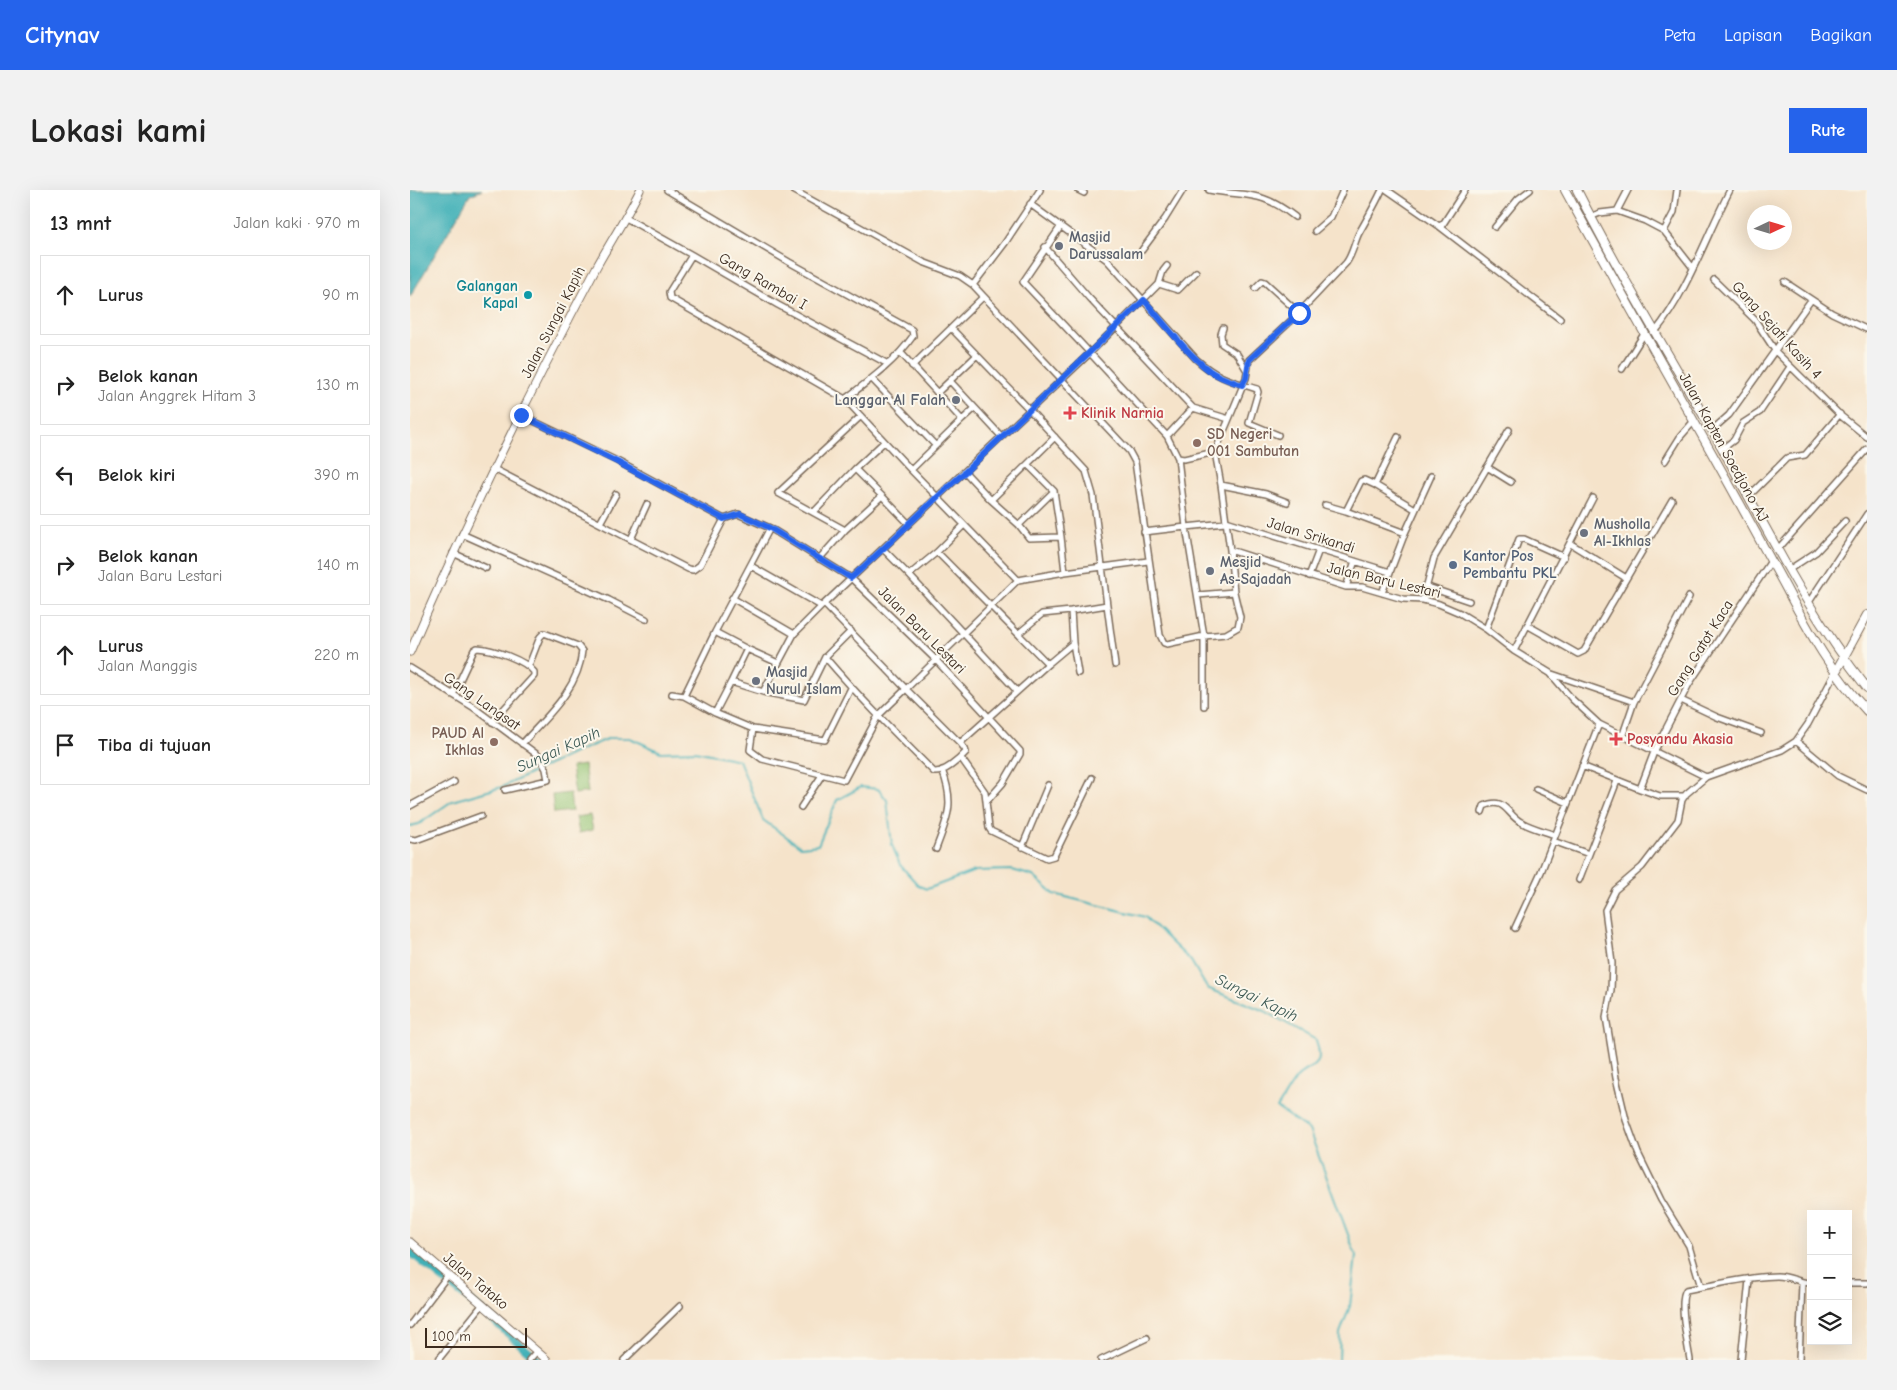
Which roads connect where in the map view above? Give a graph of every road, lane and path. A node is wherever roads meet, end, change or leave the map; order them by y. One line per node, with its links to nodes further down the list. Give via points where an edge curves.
1 (640, 190): 21 (street, Jalan Sungai Kapih)
2 (667, 190): 52 (street, via 912,330 913,336)
3 (794, 190): 36 (street, via 923,262 960,276)
4 (1040, 190): 17 (street)
5 (1183, 190): 28 (street)
6 (1209, 190): 20 (street, via 1264,198)
7 (1343, 190): 25 (street, via 1331,217)
8 (1382, 190): 41 (street, via 1350,257)
9 (1387, 190): 23 (street)
10 (1465, 190): 23 (street)
11 (1530, 190): 24 (street, via 1518,199)
12 (1565, 190): 44 (main road, Jalan Kapten Soedjono AJ)
13 (1576, 190): 19 (main road, Jalan Kapten Soedjono AJ)
14 (1628, 190): 18 (street)
15 (1677, 190): 26 (street, via 1674,212)
16 (1730, 190): 31 (street)
17 (1030, 204): 22 (street); 36 (street)
18 (1617, 211): 19 (street); 26 (street)
19 (1590, 216): 42 (main road, Jalan Kapten Soedjono AJ)
20 (1295, 217)
21 (626, 218): 29 (street, Gang Rambai I); 70 (street, Jalan Sungai Kapih, via 598,265)
22 (1061, 226): 27 (street); 39 (street, via 1107,260)
23 (1439, 226): 43 (street)
24 (1495, 227)
25 (1315, 231)
26 (1664, 231): 31 (street)
27 (1046, 247): 46 (street); 53 (street, via 1023,283)
28 (1142, 250)
29 (692, 254): 55 (street, Gang Rambai I); 65 (street, via 669,292 670,298)
30 (1167, 266): 35 (street)
31 (1693, 268): 49 (street)
32 (1196, 272): 35 (street, via 1177,290)
33 (1714, 280): 51 (street, Gang Sejati Kasih 4, via 1755,320)
34 (1786, 282): 40 (street)
35 (1159, 284): 39 (street)
36 (973, 285): 38 (street)
37 (1255, 288): 41 (street, via 1265,282)
38 (983, 297): 45 (street); 61 (street)
39 (1144, 300): 46 (street); 63 (street, via 1196,359 1218,376)
40 (1811, 300): 48 (street); 51 (street)
41 (1299, 313): 58 (street, via 1249,360)
42 (1646, 316): 44 (main road); 49 (main road, Jalan Kapten Soedjono AJ)
43 (1560, 319)
44 (1637, 322): 50 (main road, Jalan Kapten Soedjono AJ)
45 (951, 328): 54 (street); 56 (street)
46 (1117, 328): 53 (street); 67 (street)
47 (1223, 328): 58 (street, via 1222,344 1237,354)
48 (1866, 329)
49 (1656, 332): 76 (main road, Jalan Kapten Soedjono AJ)
50 (1644, 334): 59 (street); 74 (main road, Jalan Kapten Soedjono AJ)
51 (1776, 352): 57 (street, Gang Sejati Kasih 4); 76 (street, via 1729,415)
52 (901, 353): 55 (street); 56 (street)
53 (1090, 353): 61 (street); 79 (street)
54 (977, 355): 62 (street); 68 (street)
55 (888, 364): 60 (street)
56 (912, 366): 64 (street)
57 (1790, 367): 69 (street, Gang Sejati Kasih 4); 85 (street, via 1760,412 1743,423 1734,440)
58 (1246, 369): 63 (street)
59 (1622, 369)
60 (872, 379): 65 (street); 84 (street)
61 (1061, 380): 68 (street); 125 (street, via 1133,457)
62 (950, 381): 64 (street); 66 (street)
63 (1242, 385): 72 (street); 77 (street, via 1258,392 1249,423)
64 (937, 393): 73 (street)
65 (845, 399): 71 (street)
66 (974, 408): 73 (street); 78 (street)
67 (1193, 408): 72 (street); 79 (street)
68 (1030, 410): 78 (street); 80 (street)
69 (1840, 414): 82 (street, Gang Sejati Kasih 4); 103 (street, via 1805,455 1787,458)
70 (521, 415): 92 (street, Jalan Sungai Kapih); 115 (street)
71 (861, 416): 83 (street); 113 (street, via 778,493)
72 (1229, 419): 87 (street)
73 (962, 420): 84 (street)
74 (1694, 421): 89 (street, via 1680,437); 141 (main road, Jalan Kapten Soedjono AJ)
75 (1509, 430): 91 (street)
76 (1712, 430): 85 (main road, Jalan Kapten Soedjono AJ)
77 (1278, 435)
78 (1001, 436): 95 (street)
79 (1168, 436): 88 (street)
80 (1055, 437): 90 (street); 144 (street, via 1086,471 1093,495)
81 (1398, 437): 99 (street)
82 (1867, 437)
83 (884, 442): 93 (street); 94 (street)
84 (935, 445): 94 (street)
85 (1722, 448): 103 (main road, Jalan Kapten Soedjono AJ)
86 (1867, 449): 132 (street)
87 (1215, 452): 88 (street); 98 (street)
88 (1178, 458): 122 (street)
89 (1666, 462)
90 (1028, 464): 100 (street); 106 (street)
91 (1487, 467): 97 (street); 153 (street, via 1434,558)
92 (494, 469): 118 (street); 127 (street, Jalan Sungai Kapih)
93 (855, 470): 102 (street); 113 (street)
94 (910, 470): 104 (street)
95 (965, 472): 104 (street); 106 (street)
96 (1431, 476): 111 (street)
97 (1511, 482)
98 (1220, 485): 108 (street, via 1266,494); 117 (street)
99 (1375, 485): 111 (street); 112 (street, via 1361,481)
100 (1054, 491): 121 (street); 128 (street)
101 (616, 494): 118 (street)
102 (882, 496): 119 (street); 124 (street)
103 (1749, 496): 132 (main road, Jalan Kapten Soedjono AJ)
104 (936, 497): 119 (street); 120 (street)
105 (1593, 498): 130 (street)
106 (991, 500): 121 (street)
107 (1672, 500): 151 (street)
108 (1287, 502)
109 (647, 504): 129 (street)
110 (1325, 505): 112 (street)
111 (1415, 509): 126 (street)
112 (1346, 511): 126 (street)
113 (814, 512): 124 (street)
114 (1867, 514): 162 (street)
115 (724, 519): 123 (street, Jalan Baru Lestari, via 740,514); 129 (street, via 700,565 693,570)
116 (1845, 521): 145 (street, via 1816,552)
117 (1225, 522): 122 (street); 133 (street); 134 (street, Jalan Srikandi)
118 (600, 523): 129 (street)
119 (909, 524): 131 (street)
120 (964, 525): 135 (street); 152 (street)
121 (1019, 525): 128 (street, via 1032,539)
122 (1186, 527): 125 (street); 157 (street)
123 (770, 528): 138 (street, Jalan Baru Lestari); 142 (street)
124 (845, 530): 138 (street)
125 (1144, 532): 139 (street)
126 (1405, 533): 147 (street)
127 (462, 534): 136 (street, Jalan Sungai Kapih); 168 (street)
128 (1061, 537): 146 (street)
129 (631, 539)
130 (1571, 544): 137 (street); 151 (street)
131 (883, 549): 148 (street); 150 (street)
132 (1778, 549): 145 (main road, Jalan Kapten Soedjono AJ)
133 (1230, 550): 149 (street, Jalan Baru Lestari); 155 (street)
134 (1319, 550): 140 (street, Jalan Srikandi); 149 (street)
135 (937, 552): 148 (street); 165 (street)
136 (453, 553): 143 (street); 179 (street, Jalan Sungai Kapih)
137 (1564, 557): 169 (street); 170 (street, via 1519,539)
138 (819, 559): 150 (street, Jalan Baru Lestari)
139 (1148, 561): 144 (street); 176 (street, via 1162,641 1167,644)
140 (1355, 561): 147 (street, Jalan Srikandi); 154 (street)
141 (1771, 561): 191 (main road, Jalan Kapten Soedjono AJ); 201 (street, Gang Gatot Kaca)
142 (751, 566): 159 (street); 163 (street)
143 (486, 568)
144 (1102, 568): 146 (street); 164 (street)
145 (1790, 569): 162 (main road, Jalan Kapten Soedjono AJ)
146 (1065, 572): 152 (street)
147 (1390, 572): 156 (street)
148 (909, 575): 173 (street)
149 (1309, 576): 154 (street, Jalan Baru Lestari)
150 (851, 578): 163 (street); 183 (street, Jalan Baru Lestari)
151 (1626, 578): 169 (street, via 1580,654)
152 (1018, 580): 165 (street)
153 (1425, 586): 160 (street); 161 (street)
154 (1346, 587): 156 (street, Jalan Baru Lestari, via 1362,587)
155 (1234, 592): 157 (street); 176 (street, via 1240,617 1238,627 1226,634)
156 (1382, 593): 160 (street, Jalan Baru Lestari)
157 (1198, 596): 176 (street)
158 (1689, 597): 202 (street)
159 (732, 598): 172 (street); 175 (street)
160 (1423, 600): 170 (street, Jalan Baru Lestari, via 1446,607)
161 (1469, 601)
162 (1809, 602): 181 (main road, Jalan Kapten Soedjono AJ)
163 (823, 605): 171 (street); 175 (street)
164 (1107, 605): 166 (street); 186 (street)
165 (991, 606): 173 (street); 174 (street)
166 (1071, 611): 174 (street, via 1042,614); 177 (street)
167 (1866, 617): 181 (main road)
168 (646, 619)
169 (1526, 625): 180 (street)
170 (1486, 628): 180 (street, Jalan Baru Lestari)
171 (850, 631): 182 (street); 195 (street)
172 (715, 632): 178 (street); 200 (street)
173 (964, 633): 183 (street); 197 (street)
174 (1019, 633): 185 (street)
175 (794, 634): 184 (street)
176 (1204, 636): 203 (street)
177 (1074, 643): 185 (street); 189 (street)
178 (747, 650): 184 (street); 192 (street)
179 (410, 652)
180 (1514, 652): 190 (street, Jalan Baru Lestari)
181 (1842, 656): 191 (main road); 194 (main road, Jalan Kapten Soedjono AJ)
182 (825, 657): 193 (street); 196 (street, via 804,700)
183 (935, 659): 195 (street); 207 (street, Jalan Baru Lestari)
184 (778, 663): 196 (street)
185 (1048, 664): 197 (street)
186 (1115, 664)
187 (529, 665): 199 (street, via 477,648); 208 (street, via 534,676); 215 (street, via 544,633 581,648 578,669 569,689)
188 (410, 668): 199 (street, Gang Langsat)
189 (1078, 673)
190 (1550, 673): 202 (street); 209 (street, Jalan Baru Lestari)
191 (1835, 673): 204 (main road, Jalan Kapten Soedjono AJ); 213 (street)
192 (731, 682): 196 (street); 205 (street)
193 (851, 688): 206 (street); 210 (street, via 826,740)
194 (1867, 688)
195 (906, 689): 206 (street); 214 (street)
196 (763, 692)
197 (1017, 692): 207 (street)
198 (672, 694): 200 (street)
199 (454, 695): 208 (street, Gang Langsat)
200 (684, 696): 205 (street)
201 (1681, 700): 211 (street); 216 (street, Gang Gatot Kaca)
202 (1634, 702): 212 (street)
203 (1204, 706)
204 (1867, 711)
205 (715, 713): 210 (street)
206 (878, 716): 219 (street, via 934,772); 220 (street, via 846,779)
207 (989, 717): 214 (street); 231 (street, Jalan Baru Lestari, via 1020,753 1004,783)
208 (492, 722): 215 (street, Gang Langsat)
209 (1599, 724): 212 (street, Jalan Baru Lestari); 218 (street)
210 (753, 729): 220 (street, via 750,747 762,759)
211 (1761, 733)
212 (1622, 737): 216 (street, Jalan Baru Lestari)
213 (1796, 740): 221 (street, via 1782,750); 229 (street, via 1838,776)
214 (960, 743): 217 (street, via 966,750)
215 (522, 744): 228 (street, Gang Langsat, via 540,757 549,779)
216 (1654, 752): 221 (street, Jalan Baru Lestari); 227 (street, Gang Gatot Kaca)
217 (962, 758): 219 (street); 231 (street, via 981,785)
218 (1582, 766): 223 (street); 232 (street)
219 (942, 770): 240 (street, via 950,803)
220 (822, 774): 234 (street)
221 (1706, 777): 230 (street)
222 (1092, 778): 239 (street, via 1054,856 1047,858)
223 (1617, 781): 227 (street); 241 (street)
224 (454, 782): 233 (street)
225 (1048, 785): 239 (street)
226 (1536, 789): 232 (street)
227 (1640, 789): 230 (street, via 1660,796)
228 (505, 790)
229 (1867, 790)
230 (1685, 796): 251 (street, via 1678,820 1642,867 1615,890 1607,904 1612,963 1606,1017 1626,1120 1661,1200 1689,1246)
231 (987, 801): 239 (street, via 991,831)
232 (1568, 803): 237 (street)
233 (410, 806)
234 (801, 807)
235 (1482, 812): 237 (street, via 1487,804 1502,805 1519,821)
236 (481, 816): 238 (street, via 416,840)
237 (1554, 838): 241 (street); 243 (street)
238 (410, 839)
239 (1022, 847)
240 (936, 849)
241 (1589, 854): 242 (street)
242 (1579, 880)
243 (1515, 928)
244 (410, 1243): 245 (street, Jalan Tatako)
245 (448, 1275): 252 (street, Jalan Tatako); 254 (street)
246 (1749, 1280): 247 (street, via 1783,1277); 251 (street); 263 (street)
247 (1802, 1283): 248 (street); 264 (street)
248 (1807, 1283)
249 (1852, 1283): 250 (street)
250 (1867, 1283)
251 (1701, 1287): 262 (street, via 1684,1292)
252 (482, 1305): 256 (street, Jalan Tatako); 257 (street)
253 (680, 1306): 260 (street)
254 (410, 1325)
255 (1147, 1338): 261 (street)
256 (536, 1353): 258 (street); 259 (street, Jalan Tatako)
257 (438, 1360)
258 (530, 1360)
259 (546, 1360)
260 (624, 1360)
261 (1101, 1360)
262 (1690, 1360)
263 (1741, 1360)
264 (1799, 1360)

